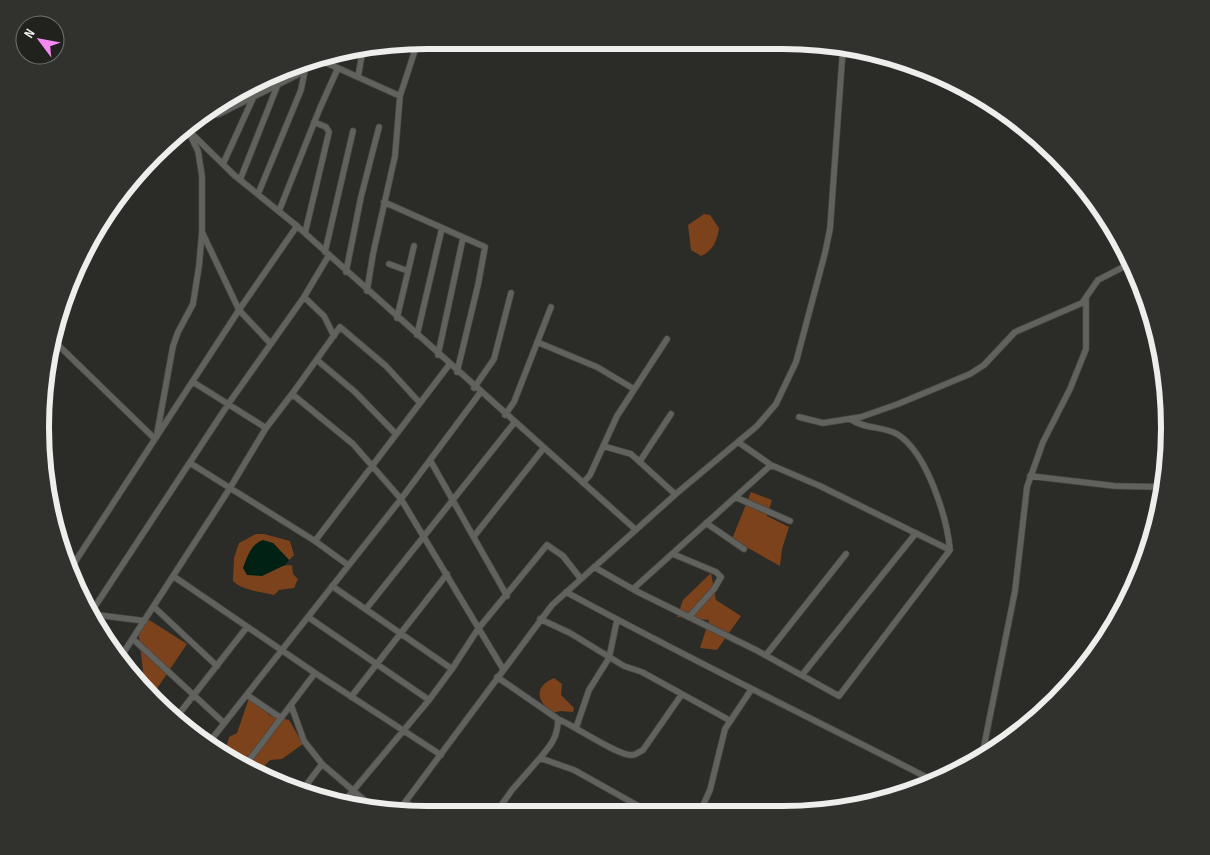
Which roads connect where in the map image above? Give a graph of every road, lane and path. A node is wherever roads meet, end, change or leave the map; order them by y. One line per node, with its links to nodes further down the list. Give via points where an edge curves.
1 (415, 50): 12 (street)
2 (843, 54): 67 (street, via 830,229 802,340 780,398 757,426)
3 (362, 55): 7 (street)
4 (328, 62): 5 (street)
5 (338, 68): 7 (street); 14 (street)
6 (305, 70): 9 (street); 21 (street, via 298,98)
7 (358, 77): 12 (street)
8 (269, 84): 10 (street)
9 (278, 84): 10 (street); 20 (street)
10 (268, 88): 11 (street)
11 (254, 96): 13 (street); 19 (street)
12 (400, 96): 22 (street, via 395,156)
13 (215, 115)
14 (314, 122): 23 (street); 27 (street, via 326,126 329,132)
15 (379, 127): 34 (street)
16 (353, 130): 30 (street)
17 (192, 132): 19 (street)
18 (190, 133): 26 (street, via 198,151 202,176)
19 (223, 164): 20 (street)
20 (240, 180): 21 (street)
21 (258, 194): 23 (street)
22 (384, 202): 25 (street); 35 (street)
23 (279, 211): 24 (street)
24 (297, 226): 27 (street); 40 (street)
25 (442, 228): 28 (street); 42 (street)
26 (202, 232): 40 (street); 66 (street, via 192,304 173,346)
27 (305, 233): 30 (street)
28 (463, 238): 48 (street); 51 (street, via 485,249)
29 (414, 246): 33 (street)
30 (327, 254): 34 (street); 37 (street)
31 (389, 264): 33 (street)
32 (1125, 266): 38 (street, via 1098,280)
33 (408, 271): 41 (street)
34 (346, 272): 35 (street)
35 (367, 290): 41 (street)
36 (511, 293): 53 (street, via 494,359)
37 (304, 297): 43 (street, via 324,316); 46 (street)
38 (1086, 298): 62 (street, via 1073,307 1015,332 977,370 898,404); 75 (street, via 1086,349)
39 (551, 307): 45 (street)
40 (239, 310): 46 (street); 52 (street)
41 (397, 318): 42 (street)
42 (417, 335): 48 (street)
43 (334, 336): 49 (street); 58 (street, via 340,327 386,366)
44 (667, 339): 54 (street)
45 (537, 342): 54 (street, via 597,367); 60 (street, via 514,402)
46 (270, 344): 57 (street)
47 (58, 345): 66 (street)
48 (438, 355): 50 (street)
49 (318, 360): 56 (street); 65 (street)
50 (450, 365): 51 (street); 58 (street)
51 (457, 372): 53 (street)
52 (193, 382): 57 (street); 66 (street)
53 (474, 388): 55 (street)
54 (634, 390): 68 (street)
55 (480, 393): 60 (street); 70 (street)
56 (292, 394): 64 (street); 73 (street, via 353,444)
57 (229, 403): 64 (street); 72 (street)
58 (420, 403): 65 (street)
59 (670, 414): 71 (street)
60 (505, 415): 63 (street)
61 (799, 418): 62 (street, via 823,423)
62 (850, 419): 91 (street, via 860,425 897,434 911,449 937,495 948,529)
63 (514, 423): 69 (street); 82 (street)
64 (266, 428): 78 (street)
65 (396, 434): 73 (street)
66 (156, 438): 94 (street)
67 (738, 442): 74 (street); 79 (street)
68 (603, 446): 71 (street, via 631,454); 76 (street)
69 (543, 449): 76 (street); 88 (street)
70 (430, 460): 81 (street); 82 (street)
71 (640, 461): 79 (street)
72 (190, 463): 78 (street); 105 (street)
73 (372, 465): 81 (street); 89 (street)
74 (771, 465): 80 (street); 86 (street)
75 (1030, 476): 77 (street, via 1114,486); 143 (street, via 1015,591)
76 (583, 483): 85 (street)
77 (1156, 486)
78 (230, 488): 89 (street); 98 (street)
79 (675, 494): 85 (street)
80 (735, 497): 83 (street); 84 (street)
81 (401, 499): 87 (street); 95 (street)
82 (453, 500): 87 (street); 88 (street)
83 (790, 521)
84 (706, 523): 90 (street); 92 (street)
85 (636, 530): 96 (street)
86 (916, 533): 91 (street); 126 (street)
87 (425, 536): 97 (street); 106 (street)
88 (474, 536): 103 (street)
89 (314, 541): 95 (street)
90 (744, 549)
91 (950, 550): 126 (street, via 839,696)
92 (673, 554): 101 (street); 109 (street, via 721,577)
93 (846, 554): 119 (street)
94 (74, 562)
95 (348, 565): 100 (street)
96 (594, 567): 99 (street); 101 (street)
97 (447, 574): 114 (street); 115 (street)
98 (173, 576): 104 (street); 113 (street)
99 (580, 579): 102 (street); 103 (street, via 563,556 548,545)
100 (332, 586): 106 (street); 108 (street)
101 (633, 589): 109 (street)
102 (566, 592): 110 (street); 111 (street)
103 (507, 596): 114 (street)
104 (154, 607): 112 (street); 122 (street)
105 (94, 608)
106 (366, 609): 115 (street)
107 (98, 615): 112 (street)
108 (308, 617): 117 (street); 121 (street)
109 (689, 617): 119 (street)
110 (540, 618): 120 (street); 123 (street)
111 (617, 620): 120 (street); 128 (street)
112 (144, 622): 116 (street)
113 (247, 627): 117 (street); 122 (street)
114 (478, 629): 123 (street); 124 (street)
115 (400, 633): 121 (street); 124 (street)
116 (132, 639): 118 (street); 131 (street)
117 (281, 650): 125 (street); 130 (street)
118 (123, 653)
119 (766, 655): 126 (street)
120 (610, 658): 129 (street); 140 (street, via 587,694)
121 (377, 663): 132 (street); 133 (street)
122 (217, 666): 131 (street)
123 (503, 669): 127 (street)
124 (452, 670): 133 (street)
125 (315, 673): 132 (street); 134 (street)
126 (802, 675)
127 (497, 677): 137 (street); 144 (street)
128 (751, 690): 138 (street); 148 (street)
129 (682, 694): 138 (street); 140 (street, via 643,750 634,755 613,748)
130 (247, 695): 136 (street); 139 (street)
131 (194, 696): 135 (street); 139 (street)
132 (351, 697): 141 (street)
133 (429, 700): 141 (street)
134 (291, 705): 136 (street); 147 (street, via 304,741)
135 (180, 713)
136 (281, 718): 146 (street)
137 (558, 719): 140 (street); 145 (street, via 554,742)
138 (729, 720): 158 (street)
139 (224, 723): 142 (street)
140 (576, 728)
141 (404, 731): 144 (street); 150 (street)
142 (212, 739)
143 (984, 748)
144 (441, 755): 153 (street)
145 (540, 758): 156 (street); 157 (street, via 574,770)
146 (248, 761)
147 (322, 764): 149 (street); 150 (street)
148 (927, 777)
149 (306, 786)
150 (353, 792): 151 (street); 152 (street)
151 (348, 798)
152 (364, 801)
153 (406, 802): 154 (street); 155 (street)
154 (404, 805)
155 (410, 805)
156 (501, 806)
157 (638, 806)
158 (703, 806)

